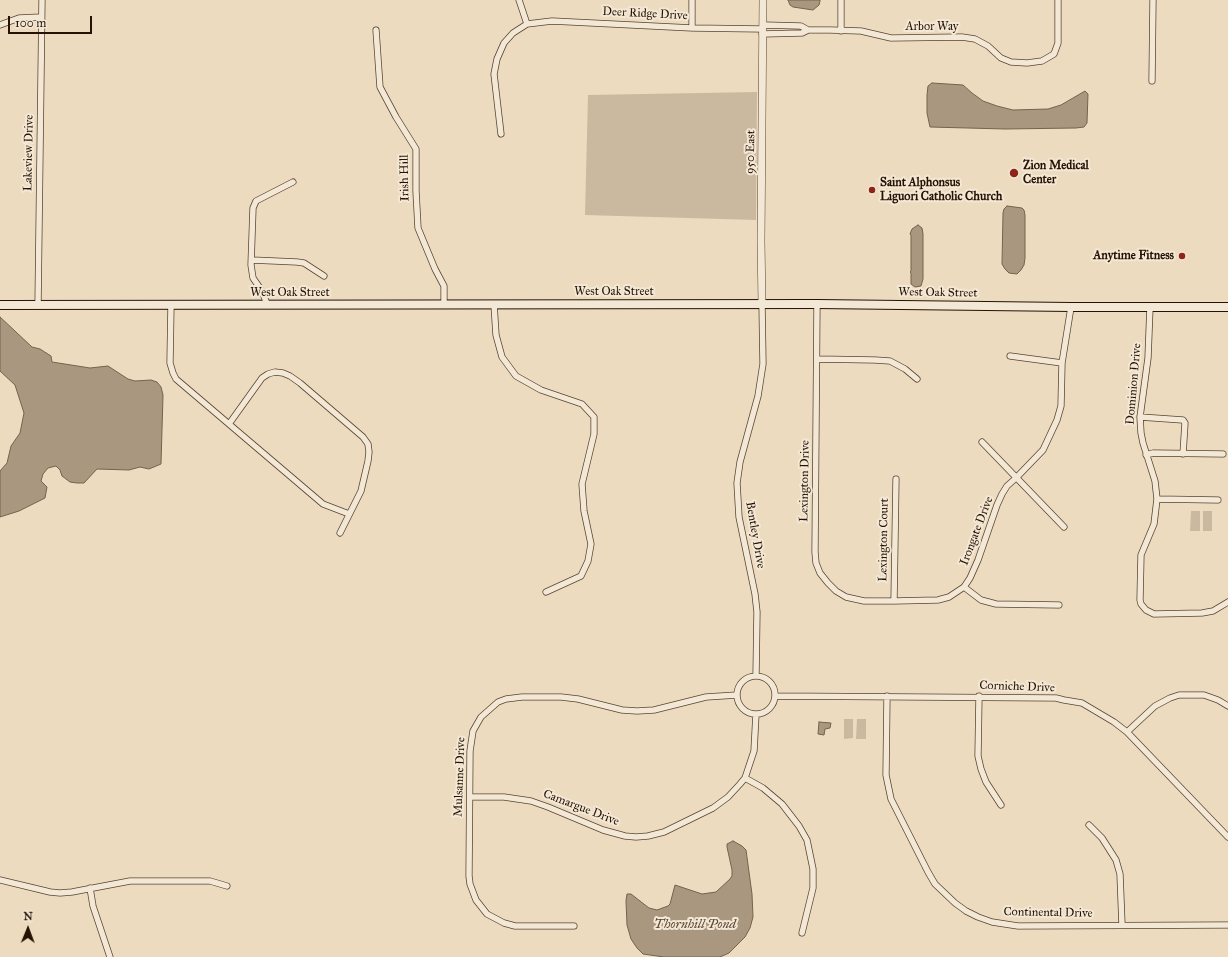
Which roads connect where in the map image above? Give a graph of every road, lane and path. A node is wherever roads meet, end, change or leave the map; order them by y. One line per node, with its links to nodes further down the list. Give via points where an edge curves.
1 (42, 0): 8 (street, Lakeview Drive)
2 (519, 0): 9 (street)
3 (692, 0): 11 (street)
4 (763, 0): 12 (street, 950 East)
5 (841, 0): 15 (street)
6 (1058, 0): 15 (street, Arbor Way, via 1058,43 1054,54 1042,61 1011,62 1001,58 988,46 975,39 962,37 890,38 861,31)
7 (1153, 0): 16 (street)
8 (42, 17): 10 (street, via 19,18); 26 (street, Lakeview Drive)
9 (527, 24): 11 (street, Deer Ridge Drive, via 552,21); 17 (street, via 504,43 497,59 494,74)
10 (0, 25)
11 (692, 28): 12 (street, Deer Ridge Drive)
12 (762, 29): 14 (street, Arbor Way, via 802,33); 14 (street, Arbor Way, via 801,26); 23 (street, 950 East)
13 (376, 30): 28 (street, Irish Hill, via 380,87 416,149 418,228 444,286)
14 (808, 30): 15 (street, Arbor Way)
15 (841, 31)
16 (1152, 80)
17 (501, 134)
18 (293, 182): 19 (street, via 256,201 253,208)
19 (252, 260): 20 (street, via 304,263); 21 (street, via 253,278)
20 (324, 276)
21 (267, 304): 27 (main road, West Oak Street); 28 (main road, West Oak Street)
22 (494, 304): 23 (main road, West Oak Street); 28 (main road, West Oak Street); 50 (street, via 496,334 502,357 516,376 541,390 582,404 594,417 594,434 582,484 584,511 591,544 588,560 581,576)
23 (762, 304): 24 (main road, West Oak Street); 54 (street, Bentley Drive, via 763,364 737,483 739,517 757,612)
24 (817, 304): 29 (main road, West Oak Street); 33 (street, Lexington Drive)
25 (0, 305): 26 (main road, West Oak Street)
26 (38, 305): 27 (main road, West Oak Street)
27 (171, 305): 37 (street, via 170,364 173,373 176,379)
28 (444, 305)
29 (1071, 307): 30 (main road, West Oak Street); 34 (street, Irongate Drive)
30 (1150, 307): 31 (main road, West Oak Street); 36 (street, Dominion Drive, via 1148,358)
31 (1228, 307)
32 (1010, 356): 34 (street)
33 (817, 359): 35 (street, via 890,361); 51 (street, Lexington Drive, via 816,563 828,583 846,597 864,601)
34 (1062, 363): 42 (street, Irongate Drive, via 1061,406 1057,420 1043,450)
35 (917, 379)
36 (1140, 417): 39 (street, via 1183,420); 41 (street, Dominion Drive)
37 (229, 424): 46 (street, via 323,504); 46 (street, via 262,378 275,372 290,376 368,444 370,452 360,491)
38 (982, 442): 42 (street)
39 (1183, 454): 40 (street); 41 (street)
40 (1222, 454)
41 (1146, 455): 44 (street, Dominion Drive, via 1155,481)
42 (1016, 478): 47 (street); 49 (street, Irongate Drive, via 1007,486 997,504 975,569)
43 (896, 479): 51 (street, Lexington Court)
44 (1157, 499): 45 (street); 52 (street, Dominion Drive, via 1154,524 1141,555 1141,604 1154,614 1202,613 1213,611)
45 (1218, 500)
46 (349, 514): 48 (street)
47 (1064, 527)
48 (340, 533)
49 (964, 587): 51 (street, Irongate Drive, via 949,597 938,600); 53 (street, via 981,600 996,604)
50 (546, 592)
51 (894, 601)
52 (1228, 602)
53 (1059, 605)
54 (756, 676): 55 (street, via 742,681); 56 (street, via 768,681)
55 (737, 695): 60 (street, via 738,704 749,713); 63 (street, Mulsanne Drive, via 706,697 645,711 629,711 587,700 561,697 515,698 498,702 481,717 473,732 470,751)
56 (775, 696): 57 (street, Corniche Drive); 60 (street, via 770,709)
57 (887, 696): 58 (street, Corniche Drive); 70 (street, Continental Drive, via 886,775 891,799 935,884 955,904 978,917 1018,926)
58 (979, 696): 61 (street, Corniche Drive, via 1056,698 1082,703); 64 (street, via 978,756 986,782)
59 (1228, 706): 61 (street, via 1204,695 1179,695 1155,706)
60 (756, 714): 62 (street, Camargue Drive, via 754,751)
61 (1127, 732): 66 (street, Corniche Drive)
62 (745, 778): 63 (street, Camargue Drive, via 728,797 713,808 672,829 636,837 603,830 523,799); 73 (street, via 763,788 782,804 806,840 813,869 813,888)
63 (470, 797): 72 (street, Mulsanne Drive, via 469,876 472,892 481,908 494,919 515,926)
64 (1001, 804)
65 (1089, 825): 70 (street, via 1102,838 1116,860 1120,874)
66 (1228, 837)
67 (0, 880): 69 (street, via 55,892)
68 (227, 886): 69 (street, via 210,881 130,880)
69 (90, 888): 74 (street, via 93,906)
70 (1122, 925): 71 (street, Continental Drive)
71 (1228, 925)
72 (574, 926)
73 (802, 933)
74 (110, 957)

